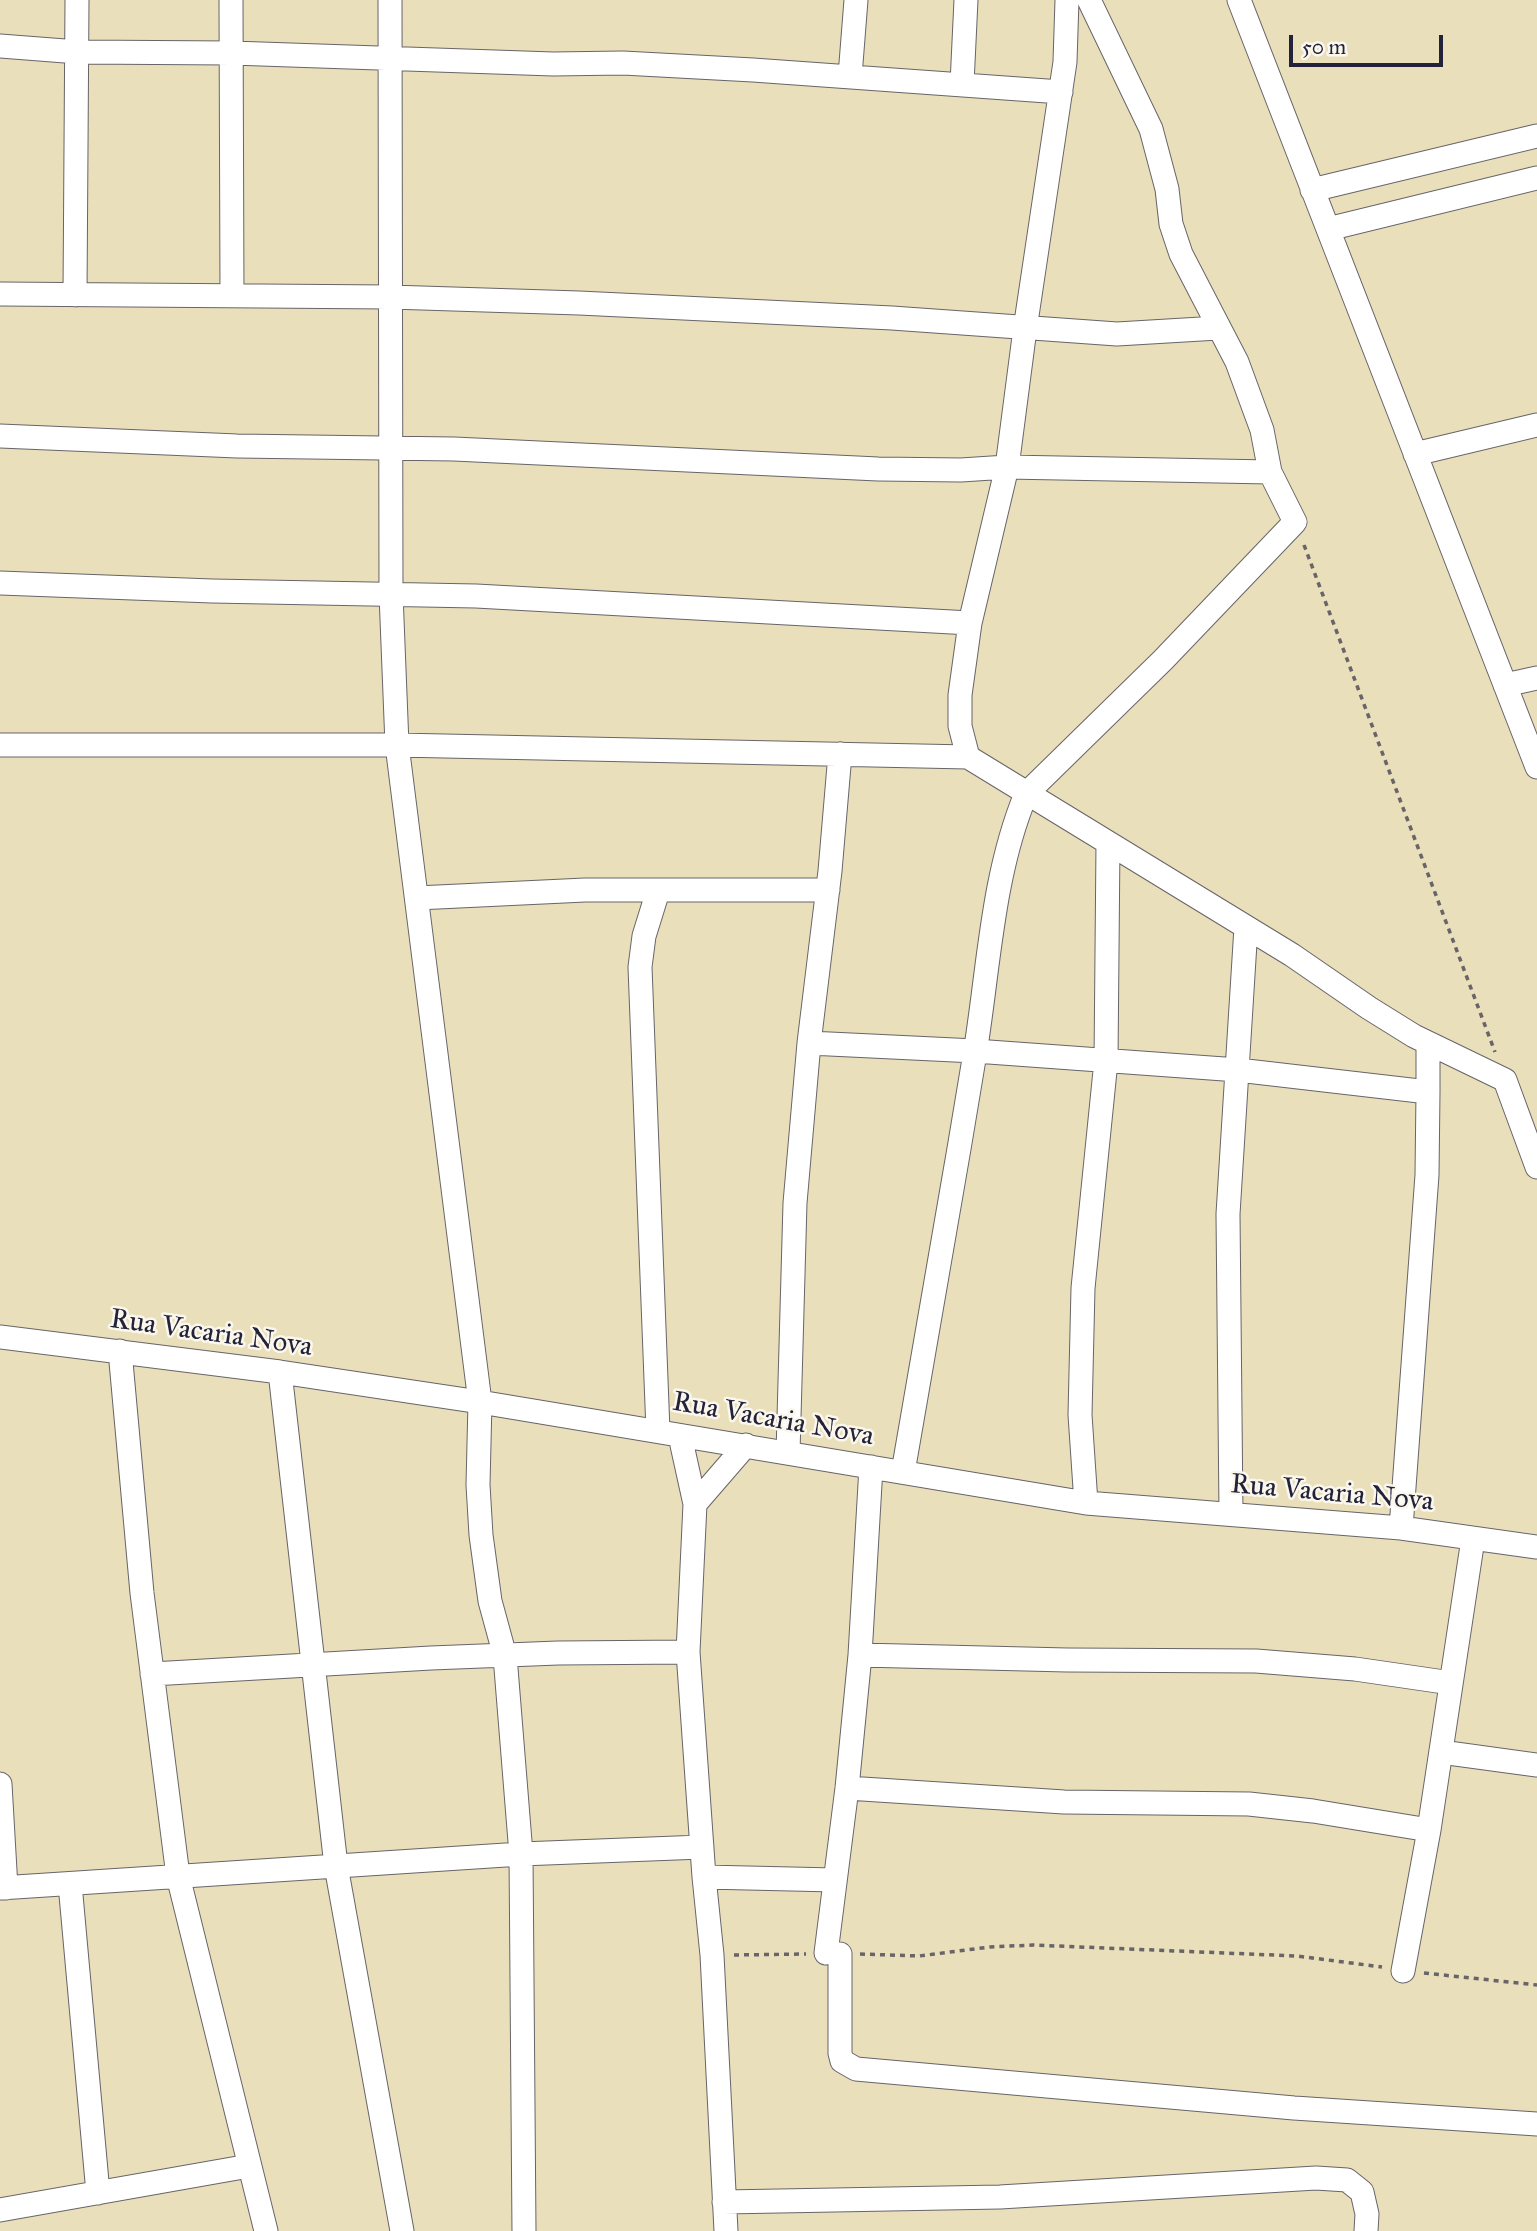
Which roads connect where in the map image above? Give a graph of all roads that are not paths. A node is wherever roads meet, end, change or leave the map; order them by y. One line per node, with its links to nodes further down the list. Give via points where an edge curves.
1 (77, 0): 10 (street)
2 (231, 0): 11 (street)
3 (390, 0): 12 (street)
4 (856, 0): 13 (street)
5 (966, 0): 14 (street)
6 (1067, 0): 15 (street)
7 (1089, 0): 24 (street, via 1151,129 1174,234)
8 (1239, 0): 18 (street)
9 (0, 46): 10 (street)
10 (78, 52): 11 (street); 21 (street)
11 (232, 53): 12 (street); 22 (street)
12 (390, 60): 13 (street, via 623,63); 23 (street)
13 (850, 76): 14 (street)
14 (962, 84): 15 (street)
15 (1061, 92): 25 (street)
16 (1537, 136): 18 (street)
17 (1537, 178): 19 (street)
18 (1312, 190): 19 (street)
19 (1328, 229): 29 (street)
20 (0, 294): 21 (street)
21 (75, 295): 22 (street)
22 (232, 296): 23 (street)
23 (390, 298): 25 (street, via 892,318); 28 (street)
24 (1218, 328): 25 (street, via 1117,334); 31 (street, via 1237,362 1262,430)
25 (1025, 329): 30 (street)
26 (1537, 425): 29 (street)
27 (0, 436): 28 (street)
28 (390, 447): 30 (street, via 878,469); 33 (street)
29 (1415, 454): 36 (street)
30 (1007, 467): 31 (street); 34 (street)
31 (1270, 472): 42 (street, via 1295,522)
32 (0, 583): 33 (street)
33 (391, 594): 34 (street); 38 (street)
34 (970, 623): 40 (street, via 960,695 960,726)
35 (1537, 678): 36 (street)
36 (1505, 685): 41 (street)
37 (0, 745): 38 (street)
38 (397, 745): 39 (street); 46 (street)
39 (840, 754): 40 (street); 44 (street)
40 (968, 757): 42 (street)
41 (1537, 768)
42 (1026, 794): 43 (street); 50 (street, via 1001,874)
43 (1108, 843): 47 (street); 51 (street)
44 (828, 890): 45 (street); 48 (street)
45 (657, 891): 46 (street); 59 (street, via 643,936 640,967)
46 (418, 898): 58 (street)
47 (1246, 927): 49 (street); 52 (street)
48 (808, 1043): 50 (street); 61 (street, via 794,1203)
49 (1428, 1044): 53 (street); 54 (street, via 1505,1080)
50 (975, 1051): 51 (street); 63 (street)
51 (1106, 1061): 52 (street); 64 (street, via 1083,1288 1080,1415)
52 (1238, 1070): 53 (street); 66 (street, via 1228,1214)
53 (1428, 1091): 67 (street, via 1426,1188)
54 (1537, 1167)
55 (0, 1337): 56 (street, Rua Vacaria Nova)
56 (120, 1351): 57 (street, Rua Vacaria Nova); 74 (street)
57 (280, 1372): 58 (street, Rua Vacaria Nova); 73 (street)
58 (480, 1402): 59 (street, Rua Vacaria Nova); 71 (street, via 482,1543 490,1601)
59 (669, 1433): 60 (street, Rua Vacaria Nova); 65 (street)
60 (746, 1445): 61 (street, Rua Vacaria Nova); 65 (street)
61 (788, 1453): 62 (street, Rua Vacaria Nova)
62 (871, 1467): 63 (street, Rua Vacaria Nova); 72 (street)
63 (902, 1472): 64 (street, Rua Vacaria Nova)
64 (1086, 1503): 66 (street, Rua Vacaria Nova)
65 (695, 1504): 70 (street)
66 (1231, 1513): 67 (street, Rua Vacaria Nova)
67 (1401, 1528): 68 (street, Rua Vacaria Nova)
68 (1473, 1539): 69 (street, Rua Vacaria Nova); 75 (street)
69 (1537, 1547)
70 (688, 1653): 71 (street); 81 (street)
71 (505, 1656): 73 (street); 82 (street)
72 (860, 1656): 75 (street, via 1256,1661 1355,1668); 79 (street)
73 (313, 1664): 74 (street); 83 (street)
74 (152, 1674): 84 (street)
75 (1451, 1684): 76 (street)
76 (1441, 1752): 77 (street); 80 (street)
77 (1537, 1765)
78 (0, 1784): 88 (street)
79 (847, 1788): 80 (street, via 1064,1802 1249,1804); 86 (street)
80 (1429, 1830): 89 (street)
81 (702, 1847): 82 (street); 85 (street)
82 (521, 1854): 83 (street); 97 (street)
83 (336, 1866): 84 (street); 96 (street)
84 (178, 1876): 87 (street); 91 (street)
85 (704, 1877): 86 (street); 93 (street)
86 (835, 1880): 90 (street, via 833,1954 840,2053 842,2061 856,2069 1294,2108)
87 (70, 1884): 88 (street); 92 (street)
88 (3, 1888)
89 (1404, 1971)
90 (1537, 2124)
91 (249, 2166): 92 (street); 95 (street)
92 (98, 2193): 94 (street)
93 (724, 2202): 98 (street); 99 (street, via 1000,2197 1316,2178 1347,2180 1362,2192)
94 (0, 2210)
95 (266, 2231)
96 (402, 2231)
97 (524, 2231)
98 (726, 2231)
99 (1366, 2231)

